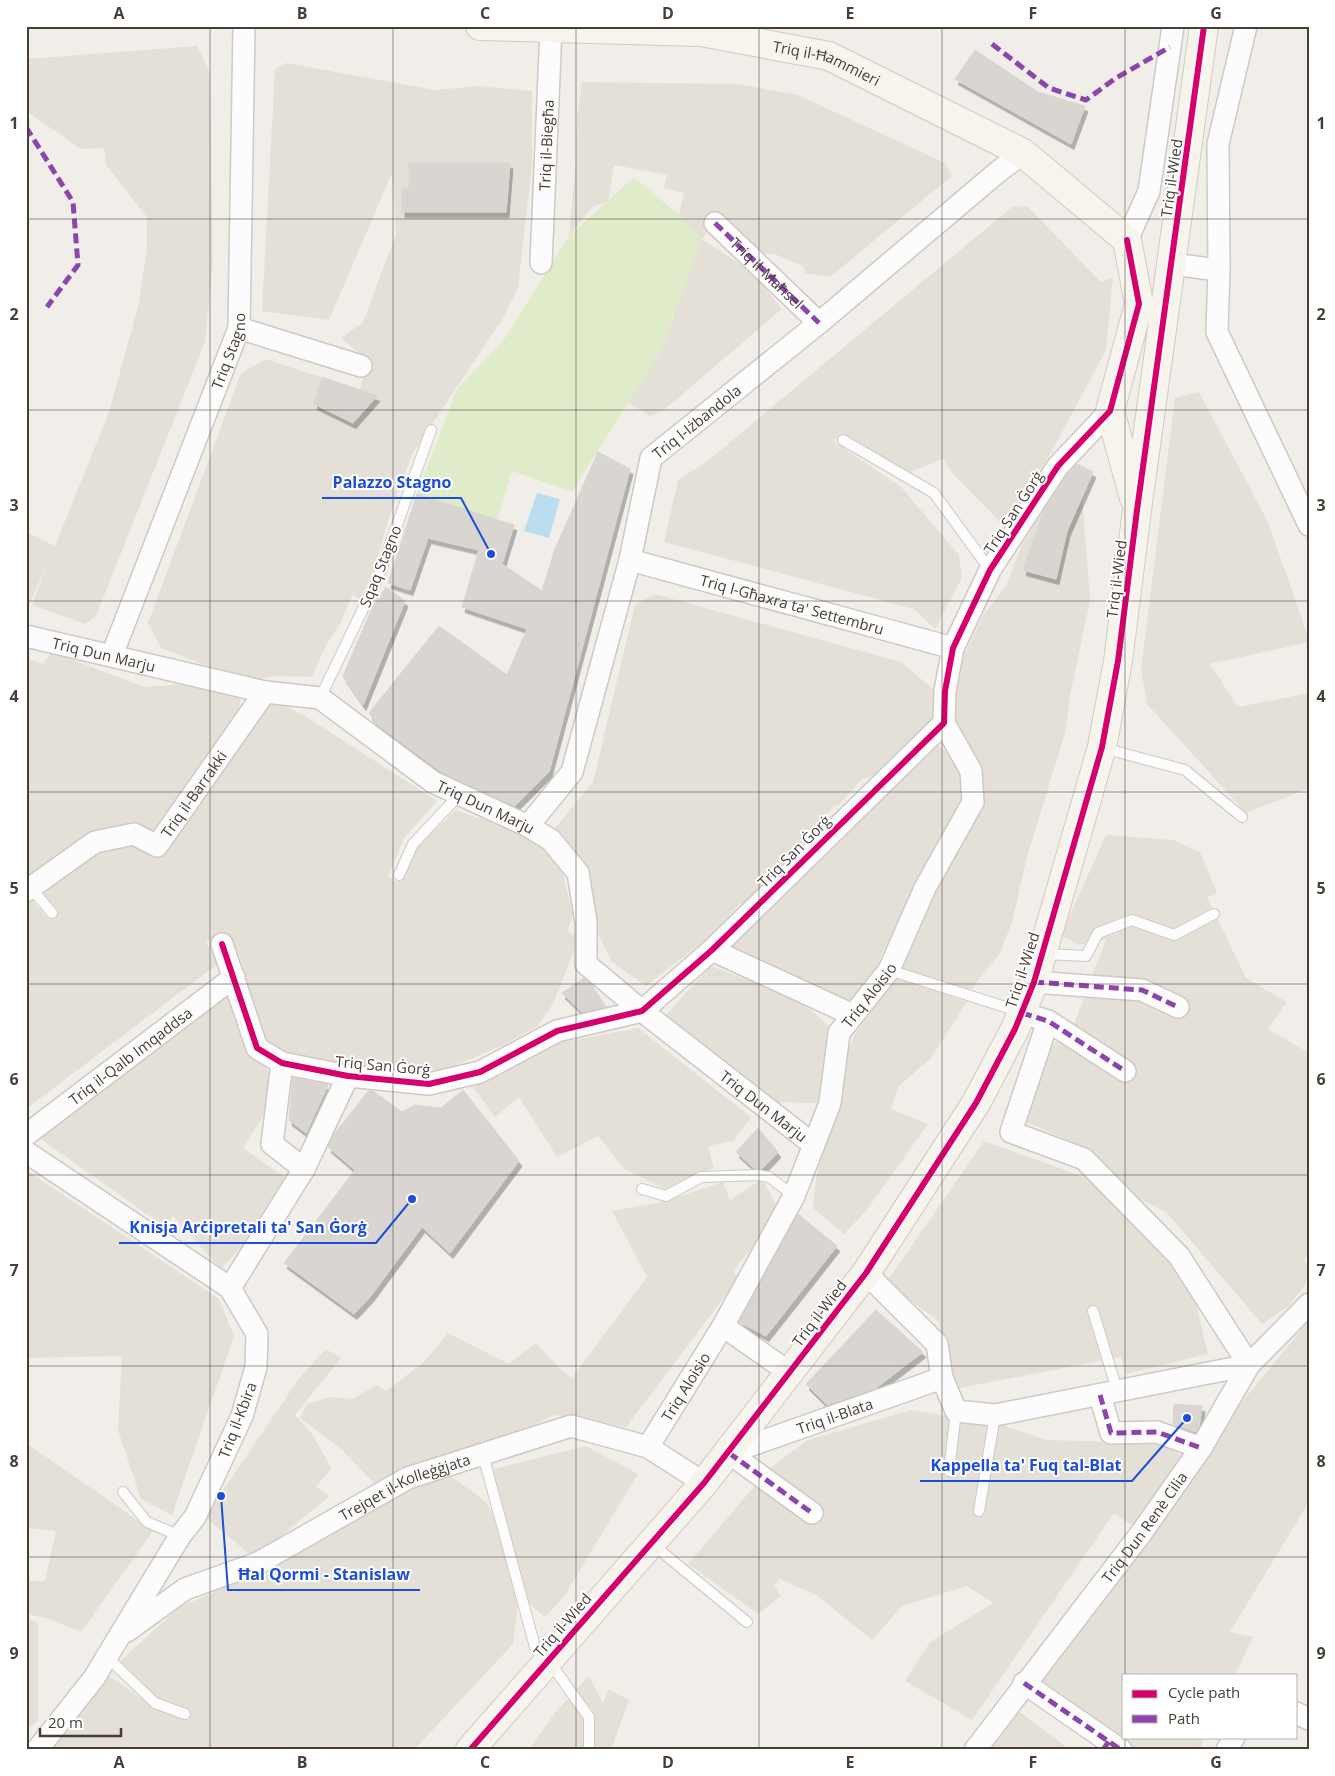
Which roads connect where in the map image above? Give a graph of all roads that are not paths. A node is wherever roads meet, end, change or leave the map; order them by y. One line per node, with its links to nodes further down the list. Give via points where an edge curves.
1 (244, 26): 14 (street, Triq Stagno)
2 (480, 26): 6 (street, Triq il-Ħammieri)
3 (1173, 26): 9 (street, Triq il-Wied, via 1149,190)
4 (1204, 26): 11 (street, Triq il-Wied)
5 (1246, 26): 12 (street, via 1218,144)
6 (551, 29): 7 (street, Triq il-Ħammieri, via 701,32 829,56); 10 (street, Triq il-Biegħa)
7 (1023, 153): 9 (street, Triq il-Ħammieri); 13 (street, Triq l-Iżbandola)
8 (715, 223): 13 (street, Triq il-Maħsel)
9 (1127, 240): 16 (street, Triq San Ġorġ, via 1139,304)
10 (541, 263)
11 (1172, 264): 12 (street); 19 (street, Triq il-Wied)
12 (1219, 270): 20 (street, via 1217,332)
13 (819, 323): 21 (street, Triq l-Iżbandola, via 651,458)
14 (240, 328): 15 (street); 25 (street, Triq Stagno)
15 (361, 366)
16 (1110, 411): 19 (street); 22 (street, Triq San Ġorġ, via 1058,466)
17 (431, 430): 27 (lane, Sqaq Stagno, via 378,578)
18 (843, 440): 22 (lane, via 934,493)
19 (1137, 510): 29 (street, Triq il-Wied, via 1118,661)
20 (1309, 525)
21 (630, 560): 24 (street, Triq l-Għaxra ta' Settembru); 32 (street, Triq l-Iżbandola, via 572,772)
22 (990, 570): 24 (street, Triq San Ġorġ)
23 (26, 636): 25 (street, Triq Dun Marju)
24 (953, 648): 28 (street, Triq San Ġorġ)
25 (112, 655): 26 (street, Triq Dun Marju)
26 (265, 692): 27 (street, Triq Dun Marju); 34 (street, Triq il-Barrakki, via 157,846 134,834 95,842)
27 (320, 698): 30 (street, Triq Dun Marju, via 433,782)
28 (944, 723): 38 (street, Triq San Ġorġ); 40 (street, Triq Aloisio, via 971,771 973,802 925,888)
29 (1102, 747): 31 (lane, via 1184,770); 39 (street, Triq il-Wied)
30 (460, 794): 32 (street, Triq Dun Marju); 33 (lane, via 413,844)
31 (1242, 817)
32 (528, 826): 44 (street, Triq Dun Marju, via 551,840 578,873 586,922 586,964)
33 (399, 875)
34 (29, 890): 35 (lane)
35 (52, 913)
36 (1214, 914): 39 (lane, via 1174,935 1132,920 1098,932 1086,956)
37 (222, 944): 41 (street, Triq San Ġorġ)
38 (712, 950): 44 (street, Triq San Ġorġ); 46 (street)
39 (1041, 954): 42 (street, Triq il-Wied)
40 (889, 970): 45 (lane); 46 (street, Triq Aloisio)
41 (234, 977): 48 (street, Triq San Ġorġ, via 257,1048); 51 (street, Triq il-Qalb Imqaddsa)
42 (1034, 982): 43 (street, via 1142,990); 45 (street, Triq il-Wied)
43 (1178, 1007)
44 (642, 1011): 50 (street, Triq San Ġorġ, via 557,1031 480,1072 429,1084); 52 (street, Triq Dun Marju)
45 (1022, 1013): 47 (street); 57 (street, Triq il-Wied, via 976,1103)
46 (853, 1015): 52 (street, Triq Aloisio, via 839,1033 830,1103)
47 (1048, 1022): 49 (street); 62 (street, via 1011,1132 1084,1159 1179,1256)
48 (282, 1063): 50 (street, Triq San Ġorġ); 54 (street, via 272,1144)
49 (1125, 1071)
50 (348, 1076): 54 (street)
51 (26, 1134)
52 (814, 1145): 56 (street, Triq Aloisio)
53 (26, 1152): 58 (street)
54 (304, 1169): 58 (street)
55 (642, 1189): 56 (lane, via 666,1196 701,1177 758,1175 769,1177)
56 (794, 1196): 61 (street, Triq Aloisio)
57 (866, 1273): 63 (street, Triq il-Wied); 64 (street, via 937,1344)
58 (230, 1288): 77 (street, Triq il-Kbira, via 257,1334 256,1367 242,1416 194,1517)
59 (1309, 1304): 62 (street, Triq Dun Renè Cilia)
60 (1093, 1311): 65 (lane)
61 (724, 1326): 63 (street); 68 (street, Triq Aloisio)
62 (1249, 1365): 65 (street); 69 (street, Triq Dun Renè Cilia)
63 (790, 1373): 70 (street, Triq il-Wied)
64 (942, 1378): 66 (street); 70 (street, Triq il-Blata)
65 (1109, 1393): 67 (street); 69 (street, via 1111,1433 1157,1432)
66 (956, 1411): 67 (street); 72 (lane)
67 (994, 1415): 75 (lane)
68 (648, 1447): 71 (street, Trejqet il-Kolleġġjata, via 571,1426); 73 (street, Trejqet il-Kolleġġjata)
69 (1201, 1448): 83 (street, Triq Dun Renè Cilia, via 1142,1532)
70 (729, 1453): 73 (street, Triq il-Wied); 76 (street)
71 (483, 1455): 80 (street, Trejqet il-Kolleġġjata, via 408,1478 258,1564 185,1589); 82 (lane, via 534,1647)
72 (949, 1471)
73 (704, 1483): 78 (street, Triq il-Wied)
74 (123, 1492): 77 (lane, via 147,1522)
75 (979, 1511)
76 (812, 1513)
77 (180, 1536): 80 (street, Triq il-Kbira)
78 (651, 1543): 79 (lane); 82 (street, Triq il-Wied)
79 (746, 1622)
80 (120, 1636): 81 (street, Triq il-Kbira)
81 (106, 1657): 84 (lane, via 155,1703); 87 (street, Triq il-Kbira, via 94,1678)
82 (548, 1660): 88 (street, Triq il-Wied); 89 (lane, via 589,1717)
83 (1024, 1683): 86 (street); 90 (street, Triq Dun Renè Cilia)
84 (185, 1714)
85 (1233, 1738): 91 (street)
86 (1111, 1747)
87 (37, 1750)
88 (470, 1750)
89 (589, 1750)
90 (975, 1750)
91 (1227, 1750)

